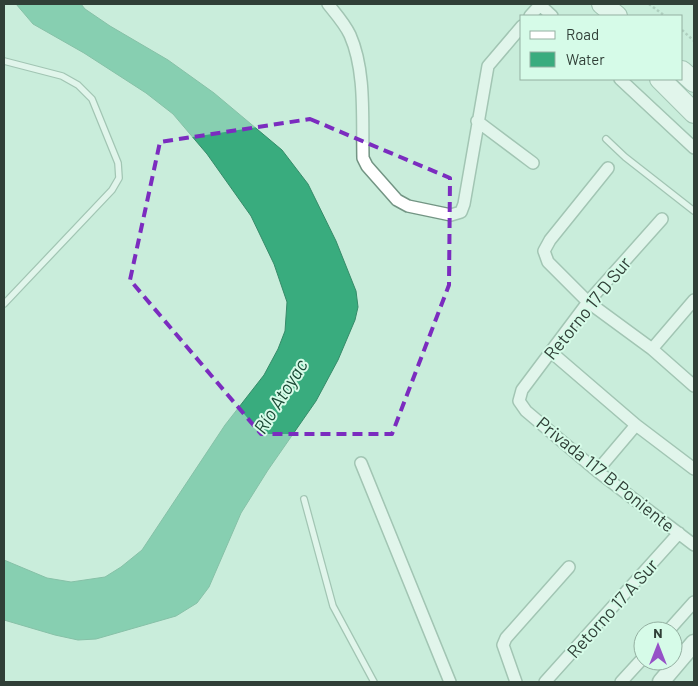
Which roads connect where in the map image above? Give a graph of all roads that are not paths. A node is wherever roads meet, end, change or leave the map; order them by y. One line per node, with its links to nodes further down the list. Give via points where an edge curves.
1 (328, 4): 16 (street, via 350,34 356,53 360,73 363,158 398,200 408,206 451,214 461,212)
2 (540, 4): 5 (street); 6 (street)
3 (585, 4): 7 (highway)
4 (602, 4): 8 (highway)
5 (531, 15)
6 (551, 15)
7 (596, 15)
8 (616, 15)
9 (520, 28): 16 (street, via 488,66)
10 (4, 61): 25 (lane, via 62,76 78,85 92,99 118,163 119,178 112,190)
11 (683, 72): 14 (highway)
12 (621, 80): 18 (street)
13 (661, 80): 15 (highway)
14 (694, 82)
15 (694, 113)
16 (478, 120): 19 (street)
17 (606, 139): 21 (lane)
18 (694, 148)
19 (533, 163)
20 (608, 168): 24 (street, via 544,250 548,262)
21 (694, 211)
22 (662, 219): 24 (street, Retorno 17 D Sur)
23 (694, 300): 26 (street)
24 (588, 302): 26 (street); 27 (street, Retorno 17 D Sur)
25 (4, 304)
26 (652, 349): 28 (street)
27 (551, 352): 29 (street, Retorno 17 D Sur, via 522,390); 30 (street)
28 (694, 386)
29 (519, 401): 33 (street, Privada 117 B Poniente, via 526,411)
30 (636, 425): 32 (street); 33 (street)
31 (361, 463): 43 (street)
32 (694, 469)
33 (597, 472): 35 (street, Privada 117 B Poniente)
34 (304, 498): 42 (lane, via 333,606)
35 (679, 533): 36 (street, Privada 117 B Poniente); 45 (street, Retorno 17 A Sur)
36 (694, 545)
37 (569, 567): 44 (street, via 506,638 504,645)
38 (694, 602): 39 (street)
39 (677, 621)
40 (694, 643): 47 (main road)
41 (633, 669): 46 (street)
42 (374, 682)
43 (450, 682)
44 (516, 682)
45 (545, 682)
46 (621, 682)
47 (661, 682)

